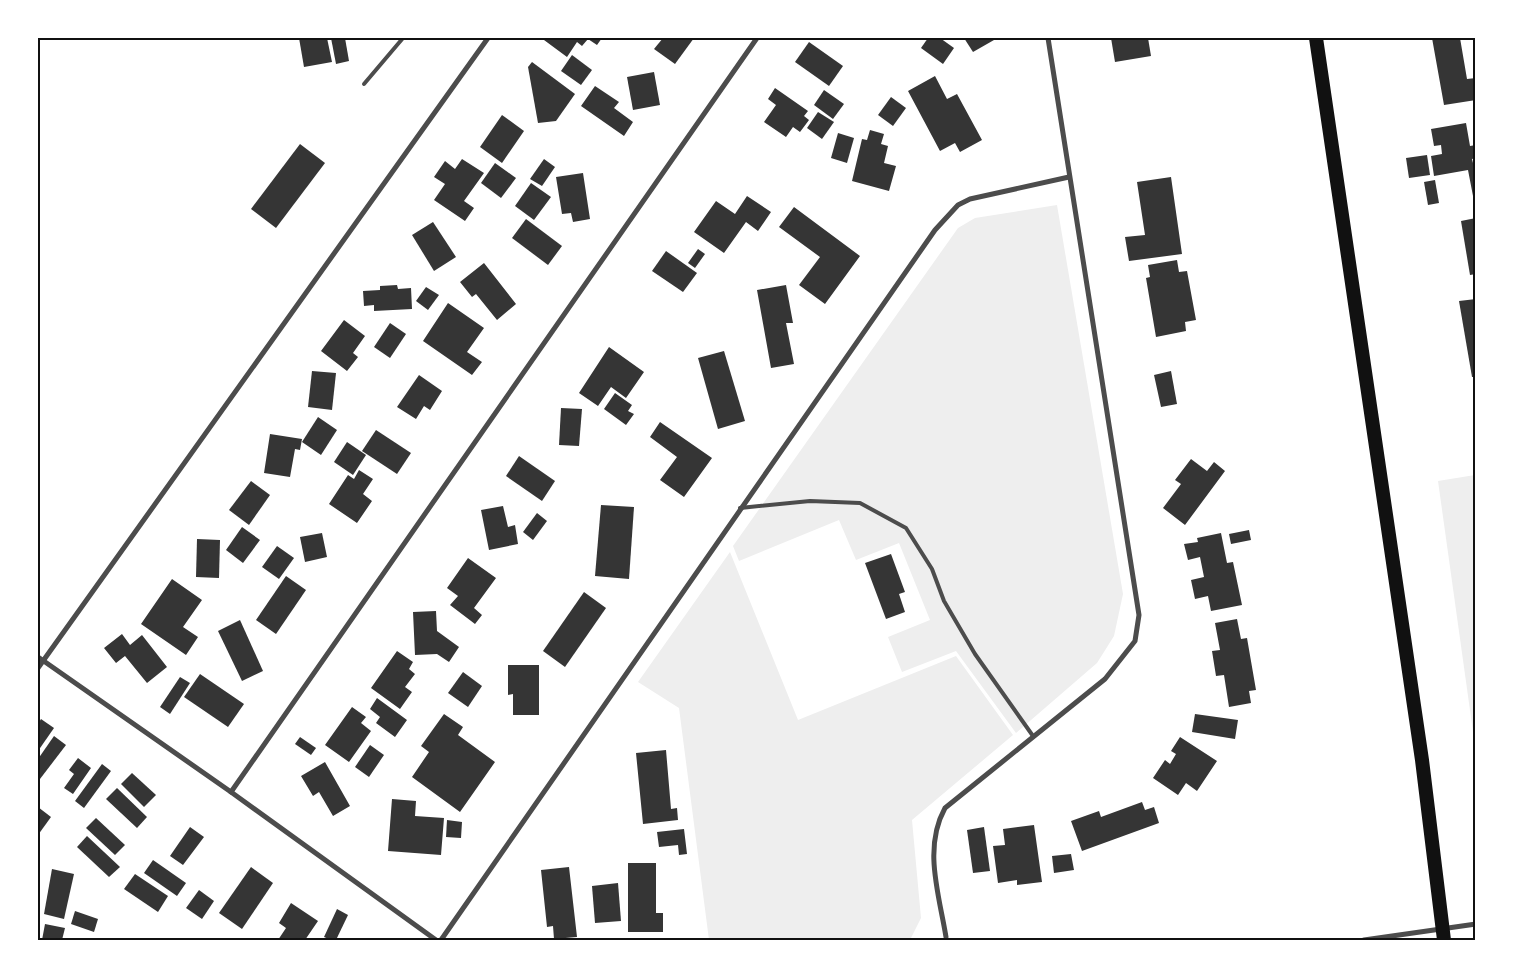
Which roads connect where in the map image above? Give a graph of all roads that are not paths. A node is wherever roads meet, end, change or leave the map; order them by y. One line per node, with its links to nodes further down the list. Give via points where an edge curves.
1 (403, 38): 6 (lane)
2 (488, 38): 10 (street)
3 (757, 38): 13 (street)
4 (1048, 38): 7 (street)
5 (1316, 38): 19 (highway, via 1421,750)
6 (364, 84)
7 (1069, 177): 8 (street, via 982,195 958,205 948,215); 12 (street, via 1139,615 1135,641 1105,679)
8 (740, 508): 12 (lane, via 810,501 860,503 906,528 932,569 944,601 975,654); 17 (street)
9 (38, 657): 10 (street)
10 (43, 661): 11 (street); 13 (street)
11 (38, 668)
12 (1033, 736): 15 (street, via 945,808 938,821 932,856)
13 (231, 792): 16 (street)
14 (1476, 924): 18 (street)
15 (946, 937)
16 (436, 940)
17 (441, 940)
18 (1364, 940)
19 (1444, 940)

